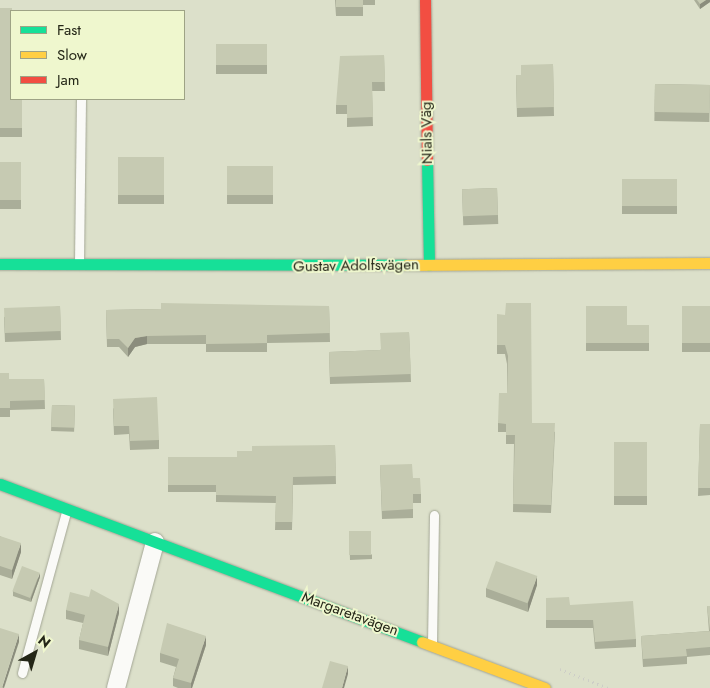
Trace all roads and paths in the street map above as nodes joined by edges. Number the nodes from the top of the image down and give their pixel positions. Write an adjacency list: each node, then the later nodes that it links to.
1 (425, 0): 5 (street, Nials Väg)
2 (81, 100): 6 (lane)
3 (710, 263): 5 (street, Gustav Adolfsvägen)
4 (0, 264): 6 (street, Gustav Adolfsvägen)
5 (430, 265): 6 (street, Gustav Adolfsvägen)
6 (79, 266)
7 (0, 484): 8 (street, Margaretavägen)
8 (68, 508): 10 (street, Margaretavägen); 12 (lane)
9 (434, 515): 11 (lane)
10 (154, 542): 11 (street, Margaretavägen); 13 (street)
11 (432, 645): 14 (street, Margaretavägen)
12 (22, 673)
13 (116, 688)
14 (545, 688)

